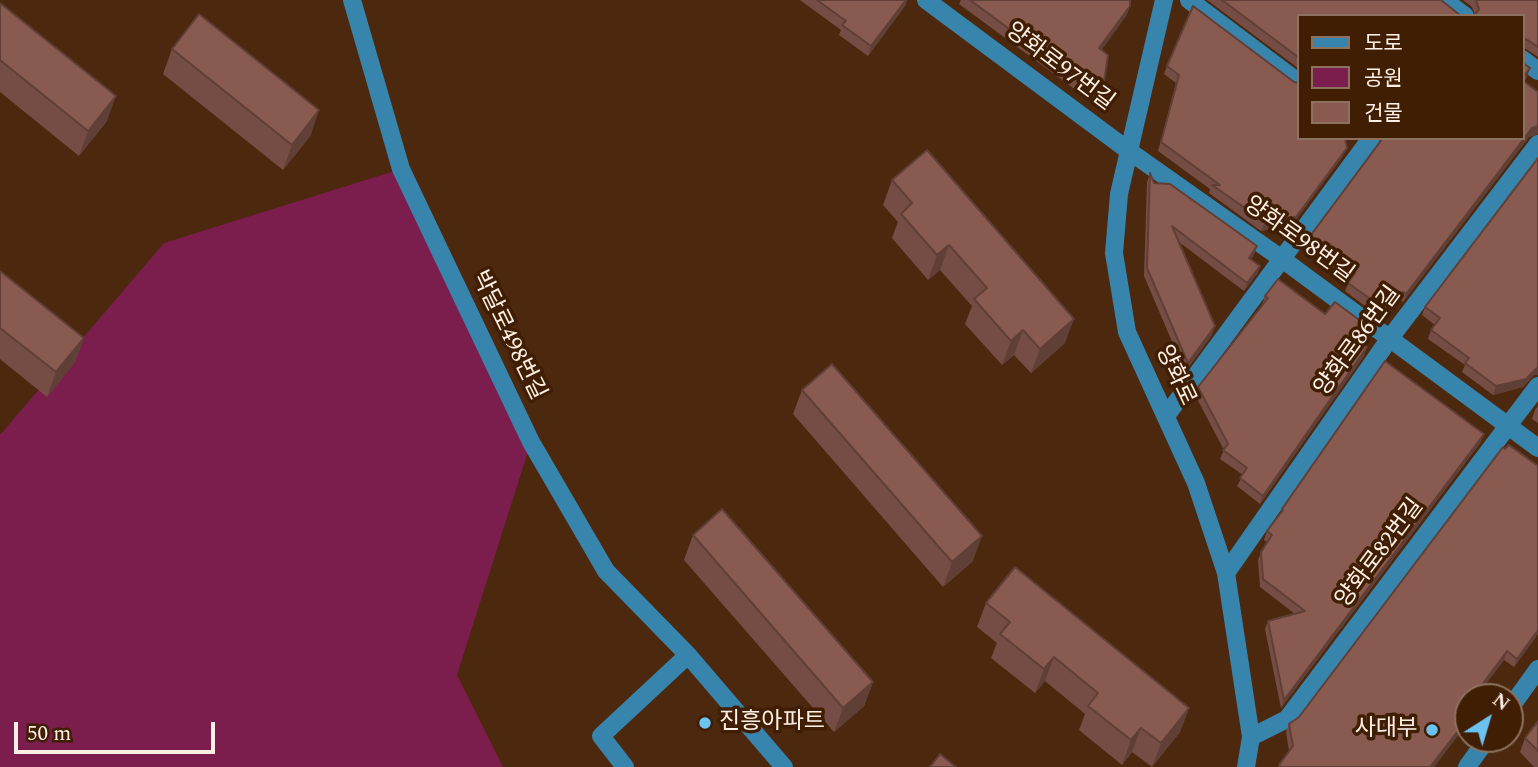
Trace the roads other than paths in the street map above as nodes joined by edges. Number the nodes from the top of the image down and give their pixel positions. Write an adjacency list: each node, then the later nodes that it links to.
1 (352, 0): 18 (street, 박달로498번길)
2 (926, 0): 10 (street, 양화로97번길)
3 (1164, 0): 10 (street, 양화로)
4 (1189, 0): 7 (street)
5 (1444, 0): 6 (street)
6 (1462, 14)
7 (1296, 80)
8 (1370, 140): 11 (street)
9 (1538, 144): 12 (street, 양화로86번길)
10 (1129, 151): 11 (street, 양화로98번길); 14 (street, 양화로)
11 (1282, 259): 12 (street, 양화로98번길); 14 (street)
12 (1390, 338): 15 (street, 양화로98번길); 17 (street, 양화로86번길)
13 (1538, 386): 15 (street, 양화로82번길)
14 (1166, 416): 17 (street, 양화로)
15 (1508, 426): 16 (street, 양화로98번길); 21 (street, 양화로82번길)
16 (1538, 447)
17 (1226, 573): 21 (street, 양화로)
18 (688, 655): 22 (street); 23 (street, 박달로498번길)
19 (1538, 670): 20 (street)
20 (1524, 689)
21 (1251, 737): 24 (street, 양화로)
22 (625, 767)
23 (784, 767)
24 (1246, 767)

